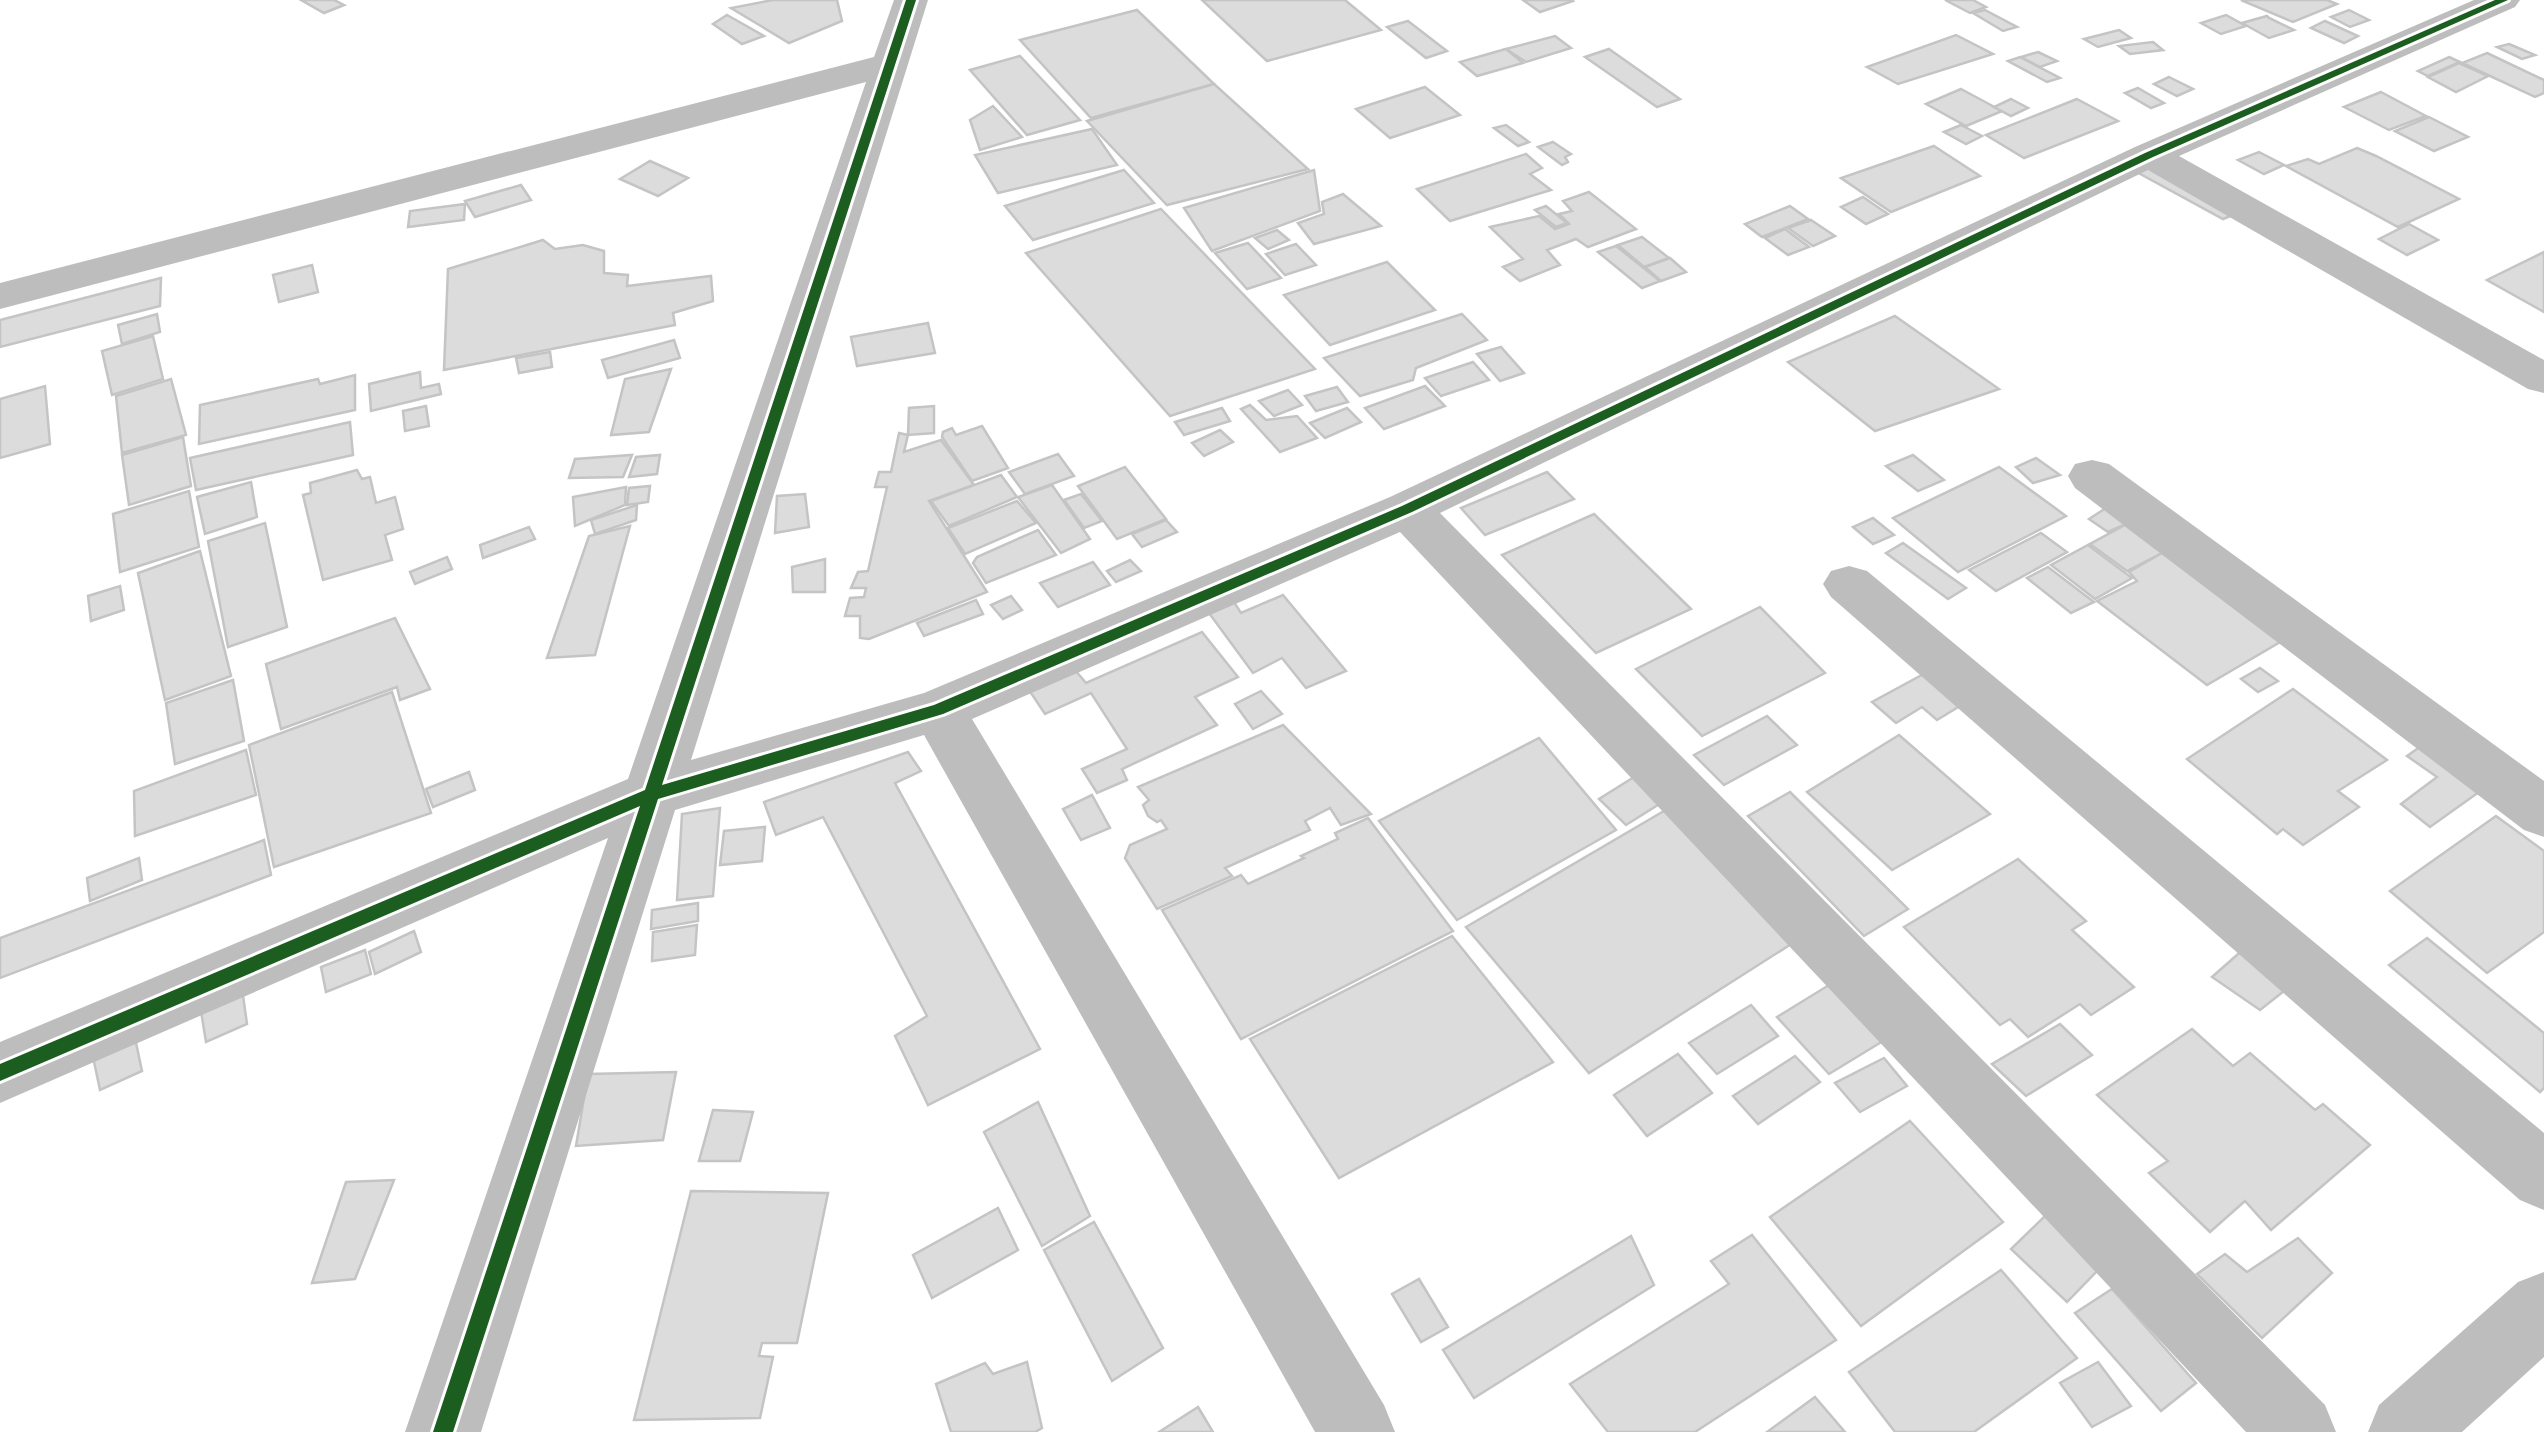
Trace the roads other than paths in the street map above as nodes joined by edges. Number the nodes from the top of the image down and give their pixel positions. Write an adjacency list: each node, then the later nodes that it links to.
1 (911, 0): 3 (street)
2 (2503, 0): 4 (street)
3 (891, 64): 5 (street); 11 (street)
4 (2149, 155): 6 (street); 8 (street)
5 (0, 296)
6 (2544, 378)
7 (2092, 476): 12 (street)
8 (1407, 509): 10 (street); 18 (street)
9 (1849, 584): 14 (street)
10 (938, 710): 11 (street); 17 (street)
11 (649, 795): 13 (street); 16 (street)
12 (2544, 813)
13 (0, 1073)
14 (2544, 1177)
15 (2544, 1308): 19 (street)
16 (442, 1432)
17 (1357, 1432)
18 (2298, 1432)
19 (2406, 1432)

